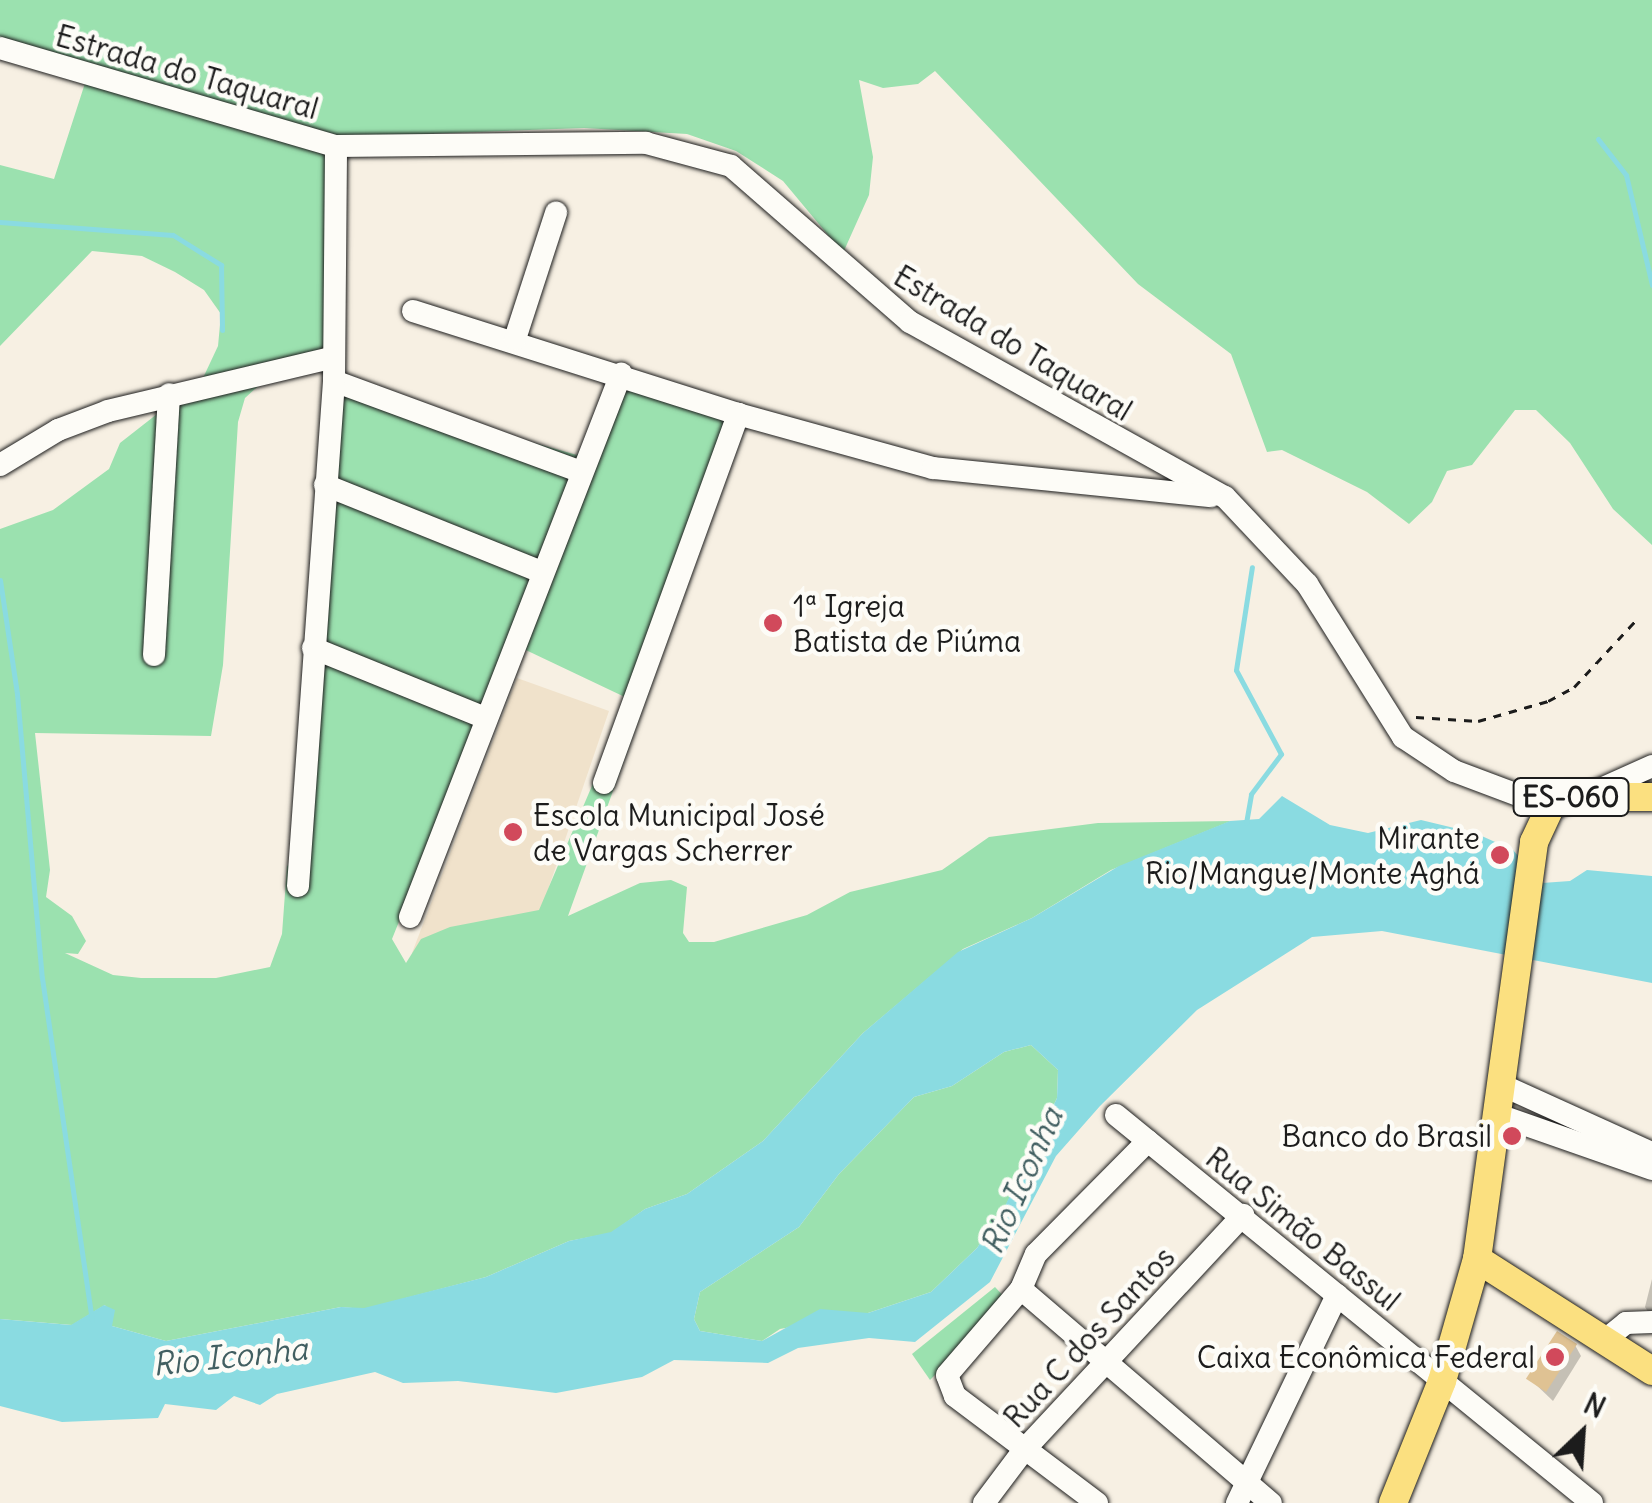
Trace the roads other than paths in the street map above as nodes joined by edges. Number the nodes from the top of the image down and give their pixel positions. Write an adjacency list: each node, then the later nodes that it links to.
1 (0, 48): 2 (street, Estrada do Taquaral)
2 (336, 146): 6 (street); 13 (street, Estrada do Taquaral)
3 (556, 213): 5 (street)
4 (413, 311): 5 (street)
5 (515, 339): 7 (street)
6 (332, 369): 8 (street); 11 (street); 12 (street)
7 (620, 374): 9 (street); 11 (street)
8 (169, 394): 10 (street); 16 (street)
9 (738, 414): 13 (street); 19 (street)
10 (0, 465)
11 (578, 471): 14 (street)
12 (325, 485): 14 (street); 15 (street)
13 (1225, 498): 22 (street, Estrada do Taquaral)
14 (541, 572): 17 (street)
15 (312, 648): 17 (street); 23 (street)
16 (154, 655)
17 (485, 718): 24 (street)
18 (1652, 766): 20 (street)
19 (604, 782)
20 (1592, 793): 21 (main road, ES-060); 22 (main road, ES-060)
21 (1652, 796)
22 (1550, 806): 25 (main road, ES-060)
23 (298, 886)
24 (410, 918)
25 (1504, 1086): 27 (main road, ES-060); 29 (street)
26 (1116, 1115): 28 (street, Rua Simão Bassul)
27 (1498, 1115): 29 (street); 31 (main road, ES-060)
28 (1148, 1142): 30 (street, Rua Simão Bassul); 32 (street)
29 (1648, 1159)
30 (1243, 1215): 33 (street, Rua Simão Bassul); 36 (street, Rua C dos Santos)
31 (1477, 1259): 35 (main road); 38 (main road, ES-060)
32 (1021, 1289): 36 (street); 39 (street)
33 (1337, 1295): 38 (street, Rua Simão Bassul); 41 (street)
34 (1652, 1322): 35 (street)
35 (1604, 1340): 37 (main road)
36 (1108, 1361): 39 (street, Rua C dos Santos); 41 (street)
37 (1652, 1370)
38 (1442, 1381): 40 (street, Rua Simão Bassul); 45 (main road, ES-060)
39 (1024, 1451): 42 (street, Rua C dos Santos); 43 (street)
40 (1559, 1493): 46 (street, Rua Simão Bassul)
41 (1241, 1495): 44 (street)
42 (984, 1503)
43 (1097, 1503)
44 (1271, 1503)
45 (1393, 1503)
46 (1592, 1503)

